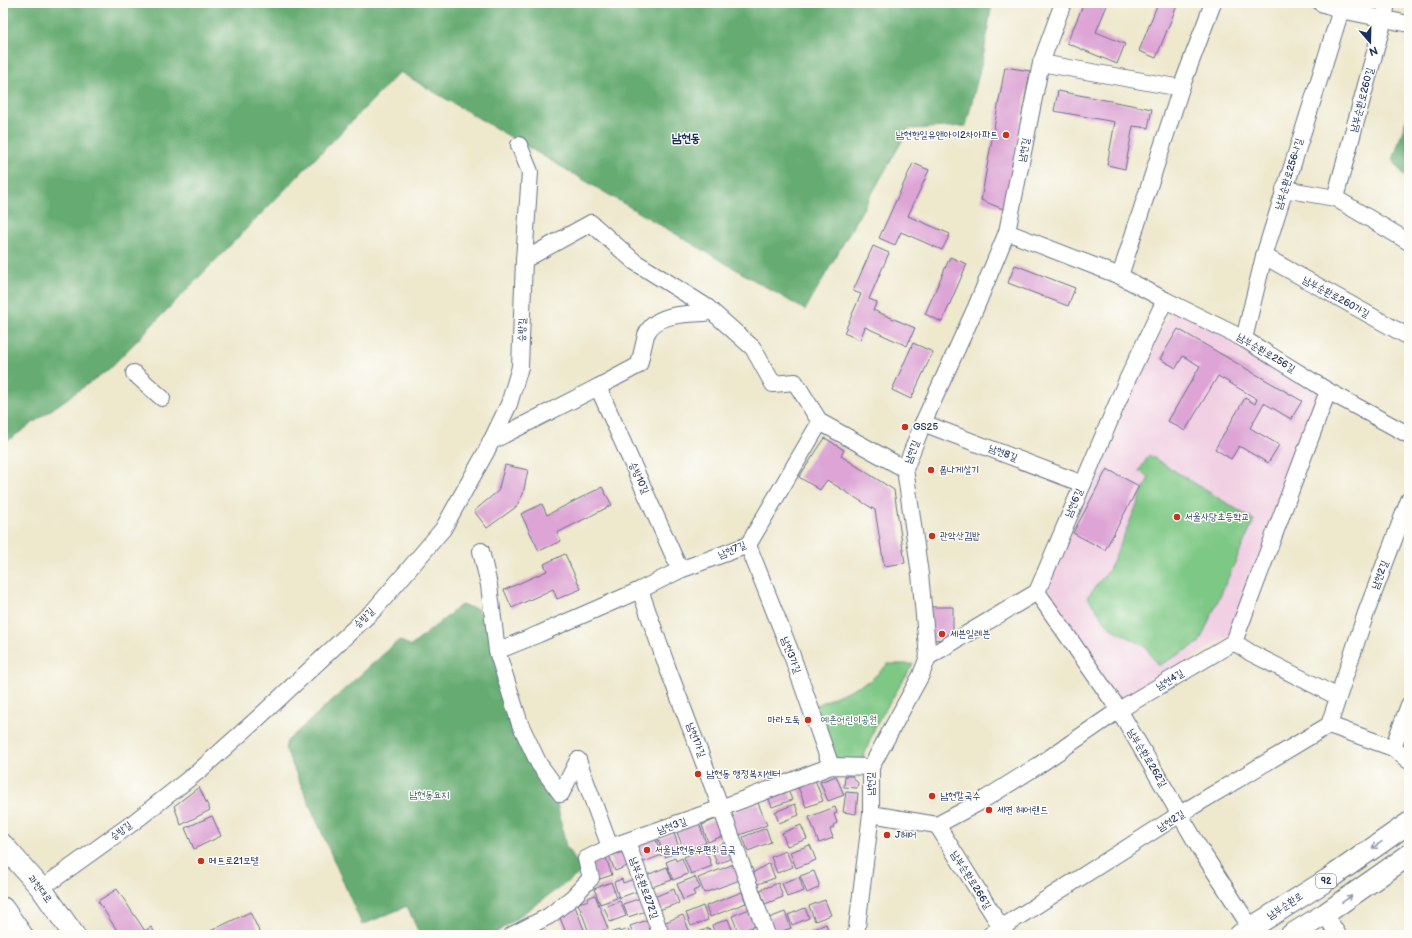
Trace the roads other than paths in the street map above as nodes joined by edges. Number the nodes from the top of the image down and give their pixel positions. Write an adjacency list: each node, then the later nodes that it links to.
1 (1063, 3): 7 (street, 남현길)
2 (1213, 3): 8 (street)
3 (1321, 3): 4 (street)
4 (1341, 10): 5 (street); 10 (street, 남부순환로256나길)
5 (1385, 11): 6 (street); 11 (street, 남부순환로260길)
6 (1409, 24)
7 (1041, 63): 8 (street); 12 (street, 남현길)
8 (1181, 88): 16 (street)
9 (519, 144): 15 (street, 승방길)
10 (1284, 189): 11 (street); 14 (street, 남부순환로256나길)
11 (1335, 198): 13 (street)
12 (1007, 232): 16 (street, 남부순환로256길); 26 (street, 남현길)
13 (1409, 242)
14 (1264, 256): 19 (street, 남부순환로260가길); 20 (street, 남부순환로256나길)
15 (524, 260): 25 (street); 28 (street, 승방길)
16 (1120, 276): 17 (street, 남부순환로256길)
17 (1165, 300): 20 (street, 남부순환로256길); 30 (street, 남현6길)
18 (705, 313): 22 (street)
19 (1409, 337)
20 (1244, 339): 23 (street, 남부순환로256길)
21 (134, 373): 24 (street)
22 (598, 387): 28 (street); 34 (street, 승방10길)
23 (1328, 391): 27 (street, 남부순환로256길); 37 (street)
24 (162, 398)
25 (820, 422): 29 (street); 32 (street, 남현7길)
26 (923, 422): 29 (street, 남현길); 30 (street, 남현8길)
27 (1409, 435)
28 (490, 442): 57 (street, 승방길)
29 (905, 469): 39 (street, 남현길)
30 (1083, 484): 36 (street, 남현6길)
31 (1409, 500): 40 (street, 남현2길)
32 (748, 545): 34 (street, 남현7길); 46 (street, 남현3가길)
33 (481, 551): 38 (street)
34 (680, 570): 35 (street, 남현7길)
35 (640, 590): 38 (street, 남현7길); 48 (street, 남현1가길)
36 (1037, 592): 39 (street); 42 (street, 남부순환로262길)
37 (1234, 642): 40 (street); 42 (street, 남현4길)
38 (497, 651): 55 (street)
39 (928, 657): 47 (street, 남현길)
40 (1338, 697): 43 (street, 남현2길)
41 (1409, 705): 44 (street)
42 (1119, 710): 50 (street, 남부순환로262길); 52 (street, 남현4길)
43 (1329, 725): 44 (street); 50 (street, 남현2길)
44 (1393, 748): 45 (street)
45 (1409, 761)
46 (831, 766): 47 (street, 남현3길); 48 (street, 남현3길)
47 (871, 766): 49 (street, 남현길)
48 (721, 808): 53 (street, 남현3길); 66 (street, 남현1가길)
49 (871, 814): 52 (street); 67 (street, 남현길)
50 (1180, 814): 60 (street, 남부순환로262길); 61 (street, 남현2길)
51 (1409, 823): 60 (main road, 남부순환로 / 92, one-way to 60)
52 (936, 825): 61 (street, 남부순환로266길)
53 (627, 842): 55 (street, 남현3길); 65 (street, 남부순환로272길)
54 (3, 845): 63 (main road, 과천대로)
55 (610, 847): 64 (street, 남현3길)
56 (1409, 855): 59 (main road, 92, one-way to 56)
57 (53, 880)
58 (3, 908): 62 (main road)
59 (1325, 914): 68 (main road, 92); 69 (street)
60 (1246, 932)
61 (999, 933)
62 (22, 935)
63 (74, 935)
64 (512, 935)
65 (661, 935)
66 (767, 935)
67 (856, 935)
68 (1291, 935)
69 (1338, 935)

